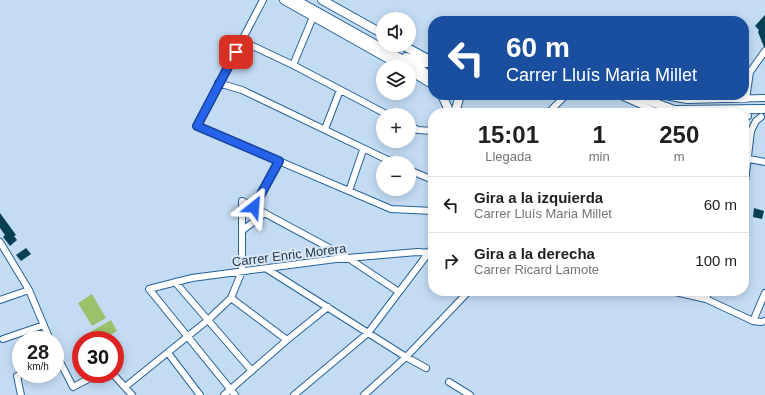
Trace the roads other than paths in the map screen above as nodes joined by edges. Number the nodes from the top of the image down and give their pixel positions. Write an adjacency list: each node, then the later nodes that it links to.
1 (263, 0): 8 (street)
2 (284, 0): 6 (main road)
3 (296, 0): 18 (main road)
4 (303, 0): 9 (main road)
5 (322, 0): 7 (main road)
6 (313, 17): 14 (main road); 16 (street)
7 (376, 30)
8 (242, 41): 16 (street); 21 (street)
9 (376, 41)
10 (765, 51): 19 (street)
11 (396, 52): 15 (main road)
12 (415, 52): 13 (main road)
13 (428, 58)
14 (390, 60)
15 (428, 62)
16 (293, 65): 22 (street)
17 (416, 74): 20 (main road)
18 (428, 74)
19 (749, 79)
20 (428, 81)
21 (218, 83): 37 (street); 43 (street)
22 (340, 90): 33 (street); 37 (street)
23 (765, 98): 24 (street)
24 (749, 99)
25 (561, 100): 30 (street)
26 (630, 100): 31 (street)
27 (647, 100): 32 (main road)
28 (659, 100): 29 (main road)
29 (765, 106)
30 (553, 108)
31 (649, 108)
32 (669, 108)
33 (376, 109)
34 (749, 113): 35 (main road)
35 (763, 113): 39 (street)
36 (416, 129): 38 (street)
37 (325, 130): 40 (street)
38 (428, 131)
39 (750, 137): 42 (street)
40 (363, 150): 41 (street); 47 (street)
41 (377, 156)
42 (749, 159): 44 (street)
43 (279, 161): 47 (street); 48 (street)
44 (765, 162)
45 (416, 173): 46 (street)
46 (428, 178)
47 (349, 191): 49 (street)
48 (254, 207): 50 (street); 51 (street)
49 (428, 211)
50 (265, 213): 51 (street); 55 (street)
51 (243, 230): 57 (street)
52 (0, 242): 59 (street)
53 (428, 251): 55 (street, Carrer Enric Morera)
54 (428, 256): 60 (street)
55 (348, 258): 56 (street, Carrer Enric Morera); 60 (street)
56 (267, 270): 57 (street, Carrer Enric Morera); 68 (street)
57 (242, 271): 58 (street, Carrer Enric Morera); 65 (street)
58 (175, 282): 69 (street); 75 (street, Carrer Enric Morera)
59 (29, 290): 67 (street); 72 (street)
60 (399, 292): 74 (street)
61 (765, 293): 70 (street)
62 (464, 296): 79 (street)
63 (693, 296): 66 (street)
64 (707, 296): 66 (street)
65 (231, 298): 69 (street); 77 (street)
66 (706, 299): 70 (street)
67 (0, 300)
68 (328, 307): 74 (street); 77 (street)
69 (208, 320): 75 (street); 81 (street)
70 (753, 320): 71 (street)
71 (765, 321)
72 (44, 325): 73 (street); 76 (street)
73 (46, 331)
74 (368, 333): 79 (street); 94 (street)
75 (188, 337): 78 (street); 88 (street)
76 (2, 338)
77 (287, 340): 81 (street)
78 (168, 353): 87 (street); 91 (street)
79 (406, 358): 80 (street); 95 (street)
80 (426, 368)
81 (252, 371): 88 (street)
82 (64, 373): 85 (street)
83 (449, 382): 96 (street)
84 (18, 383): 89 (street)
85 (81, 383)
86 (122, 383): 87 (street)
87 (126, 387): 90 (street)
88 (230, 390): 92 (street); 93 (street)
89 (21, 395)
90 (132, 395)
91 (200, 395)
92 (224, 395)
93 (235, 395)
94 (294, 395)
95 (364, 395)
96 (470, 395)

